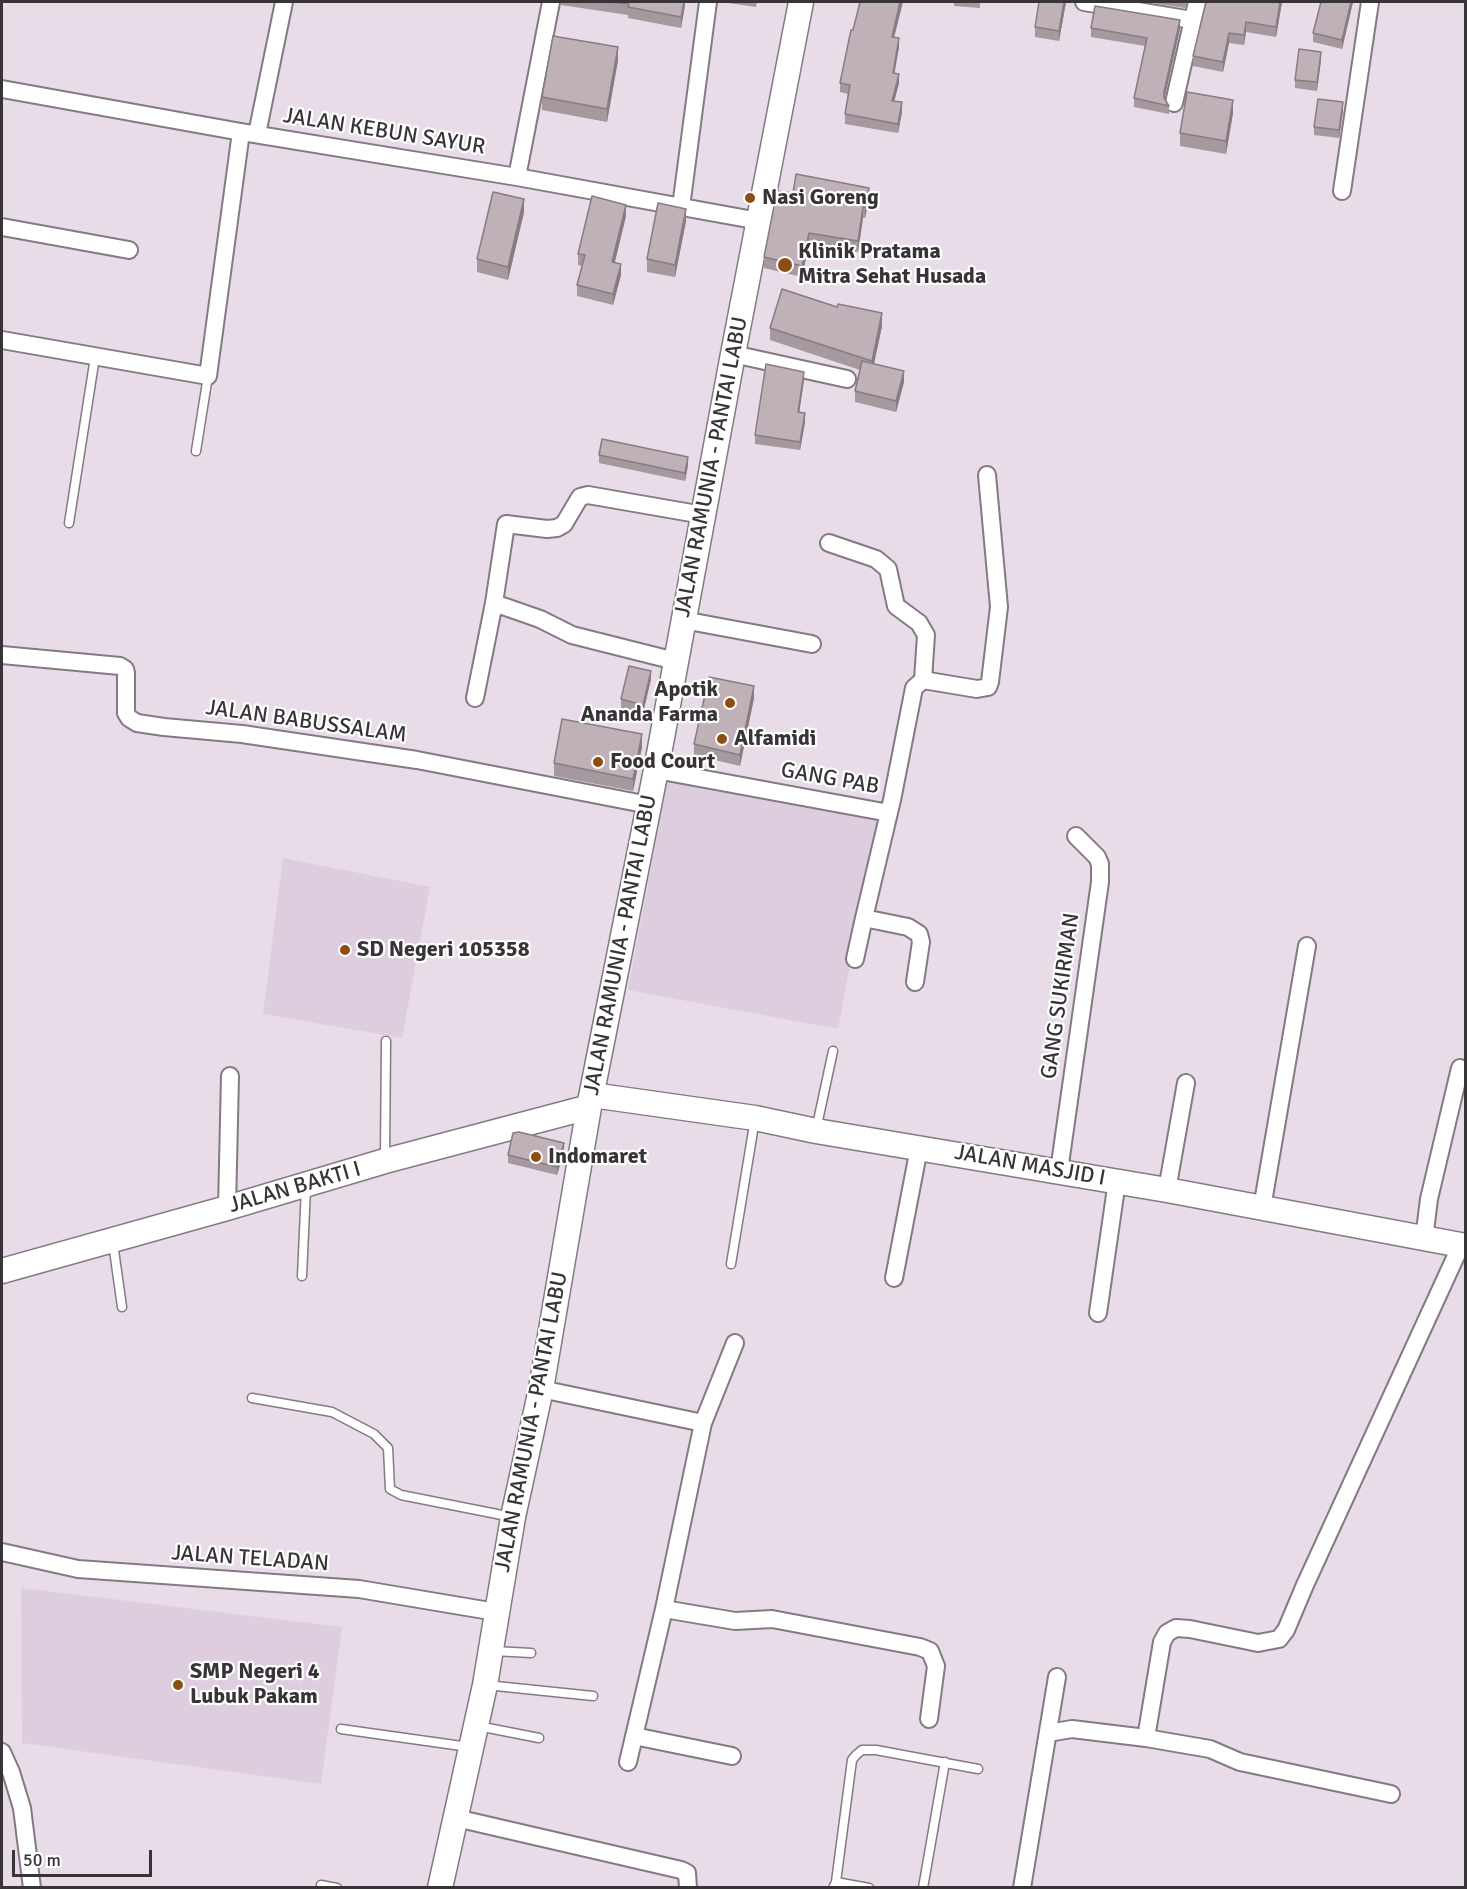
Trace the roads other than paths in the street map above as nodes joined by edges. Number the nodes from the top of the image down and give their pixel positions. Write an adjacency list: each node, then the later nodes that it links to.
1 (284, 2): 11 (street)
2 (551, 2): 12 (street)
3 (708, 2): 14 (street)
4 (801, 2): 15 (main road, JALAN RAMUNIA - PANTAI LABU)
5 (1084, 2): 8 (street)
6 (1197, 2): 8 (street)
7 (1370, 2): 13 (street)
8 (1192, 20): 10 (street)
9 (2, 89): 11 (street, JALAN KEBUN SAYUR)
10 (1174, 103)
11 (249, 133): 12 (street, JALAN KEBUN SAYUR); 21 (street)
12 (518, 177): 14 (street, JALAN KEBUN SAYUR)
13 (1342, 191)
14 (681, 207): 15 (street, JALAN KEBUN SAYUR)
15 (759, 221): 19 (main road, JALAN RAMUNIA - PANTAI LABU)
16 (2, 228): 17 (street)
17 (129, 250)
18 (2, 340): 20 (street)
19 (733, 354): 22 (street); 25 (main road, JALAN RAMUNIA - PANTAI LABU)
20 (95, 357): 21 (street); 26 (lane)
21 (208, 376): 23 (lane)
22 (847, 380)
23 (196, 451)
24 (987, 475): 33 (street)
25 (703, 515): 28 (street); 29 (main road, JALAN RAMUNIA - PANTAI LABU)
26 (69, 523)
27 (829, 543): 33 (street)
28 (494, 603): 32 (street); 34 (street)
29 (683, 620): 30 (street); 32 (main road, JALAN RAMUNIA - PANTAI LABU)
30 (812, 644)
31 (2, 655): 36 (street, JALAN BABUSSALAM)
32 (675, 662): 35 (main road, JALAN RAMUNIA - PANTAI LABU)
33 (923, 680): 37 (street)
34 (475, 698)
35 (656, 770): 36 (main road, JALAN RAMUNIA - PANTAI LABU); 37 (street, GANG PAB)
36 (649, 806): 48 (main road, JALAN RAMUNIA - PANTAI LABU)
37 (889, 813): 39 (street)
38 (1076, 836): 53 (street, GANG SUKIRMAN)
39 (864, 918): 41 (street); 42 (street)
40 (1307, 946): 58 (street)
41 (855, 959)
42 (915, 982)
43 (386, 1041): 52 (lane)
44 (833, 1050): 50 (lane)
45 (1460, 1068): 59 (street)
46 (230, 1076): 57 (street)
47 (1186, 1083): 56 (street)
48 (591, 1101): 49 (main road, JALAN MASJID I); 52 (main road, JALAN BAKTI I); 69 (main road, JALAN RAMUNIA - PANTAI LABU)
49 (755, 1118): 50 (main road, JALAN MASJID I); 62 (lane)
50 (816, 1131): 51 (main road, JALAN MASJID I)
51 (919, 1148): 53 (main road, JALAN MASJID I); 65 (street)
52 (385, 1161): 55 (main road, JALAN BAKTI I)
53 (1059, 1171): 54 (main road, JALAN MASJID I)
54 (1117, 1181): 56 (main road, JALAN MASJID I); 67 (street)
55 (306, 1184): 57 (main road, JALAN BAKTI I); 64 (lane)
56 (1167, 1190): 58 (main road, JALAN MASJID I)
57 (227, 1208): 60 (main road, JALAN BAKTI I)
58 (1262, 1208): 59 (main road, JALAN MASJID I)
59 (1424, 1239): 61 (main road, JALAN MASJID I)
60 (113, 1240): 63 (main road, JALAN BAKTI I); 66 (lane)
61 (1463, 1245): 87 (street)
62 (731, 1264)
63 (2, 1270)
64 (302, 1276)
65 (894, 1278)
66 (122, 1307)
67 (1098, 1313)
68 (735, 1343): 71 (street)
69 (541, 1389): 71 (street); 72 (main road, JALAN RAMUNIA - PANTAI LABU)
70 (252, 1398): 72 (lane)
71 (703, 1423): 74 (street)
72 (513, 1517): 75 (main road, JALAN RAMUNIA - PANTAI LABU)
73 (2, 1552): 75 (street, JALAN TELADAN)
74 (664, 1610): 81 (street); 84 (street)
75 (496, 1612): 76 (main road, JALAN RAMUNIA - PANTAI LABU)
76 (490, 1651): 77 (lane); 79 (main road, JALAN RAMUNIA - PANTAI LABU)
77 (531, 1653)
78 (1057, 1677): 83 (street)
79 (486, 1685): 80 (lane); 85 (main road, JALAN RAMUNIA - PANTAI LABU)
80 (593, 1696)
81 (929, 1719)
82 (341, 1729): 85 (lane)
83 (1048, 1733): 87 (street); 104 (street)
84 (634, 1736): 89 (street); 90 (street)
85 (475, 1737): 86 (lane); 95 (main road, JALAN RAMUNIA - PANTAI LABU)
86 (539, 1738)
87 (1146, 1738): 94 (street)
88 (2, 1752): 93 (street)
89 (732, 1756)
90 (627, 1762)
91 (945, 1762): 92 (lane); 97 (lane); 103 (lane)
92 (978, 1769)
93 (6, 1773): 98 (street)
94 (1391, 1794)
95 (456, 1818): 100 (main road, JALAN RAMUNIA - PANTAI LABU); 101 (street)
96 (321, 1885): 99 (lane)
97 (835, 1885): 102 (lane)
98 (32, 1887)
99 (338, 1887)
100 (440, 1887)
101 (688, 1887)
102 (869, 1887)
103 (923, 1887)
104 (1022, 1887)

